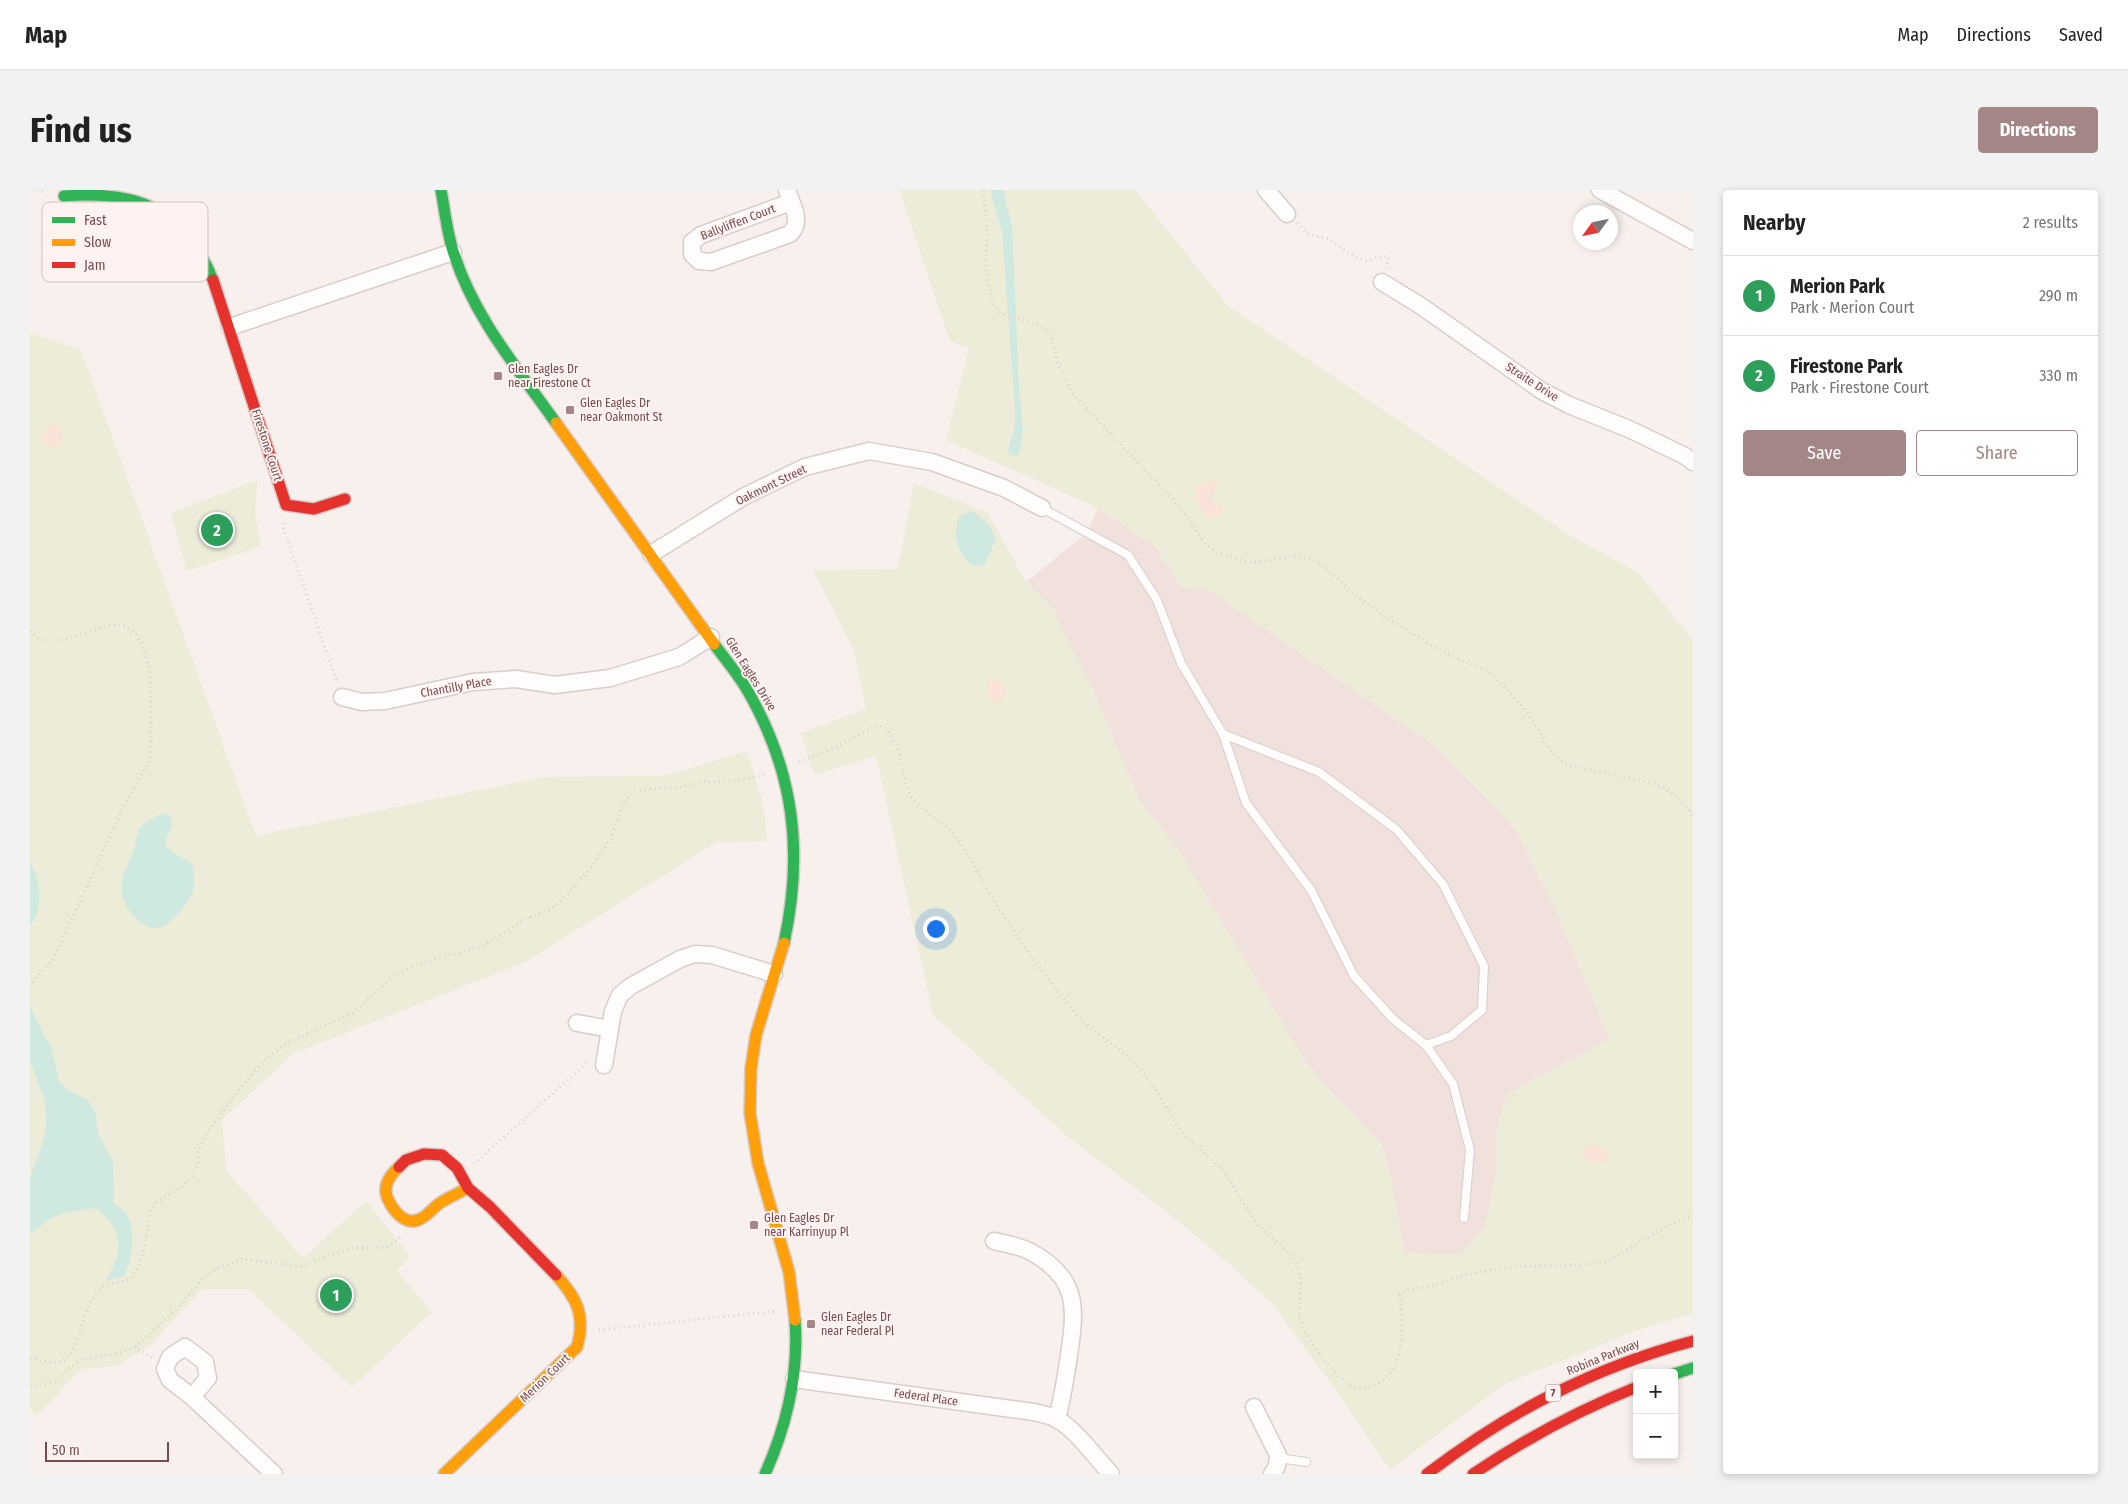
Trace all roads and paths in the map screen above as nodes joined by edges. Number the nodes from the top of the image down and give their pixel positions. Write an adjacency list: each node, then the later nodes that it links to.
1 (441, 190): 10 (street, Glen Eagles Drive)
2 (983, 190): 24 (path)
3 (1266, 190): 8 (street)
4 (1600, 190): 9 (street)
5 (64, 196): 7 (street, Firestone Court)
6 (789, 196): 6 (street, Ballyliffen Court)
7 (140, 202)
8 (1288, 214): 12 (path)
9 (1693, 241)
10 (453, 252): 13 (street); 18 (street, Glen Eagles Drive)
11 (208, 269): 13 (street, Firestone Court)
12 (1382, 282): 14 (street, Straite Drive)
13 (230, 327): 16 (street, Firestone Court)
14 (1693, 462)
15 (345, 499): 16 (street)
16 (286, 505): 21 (path)
17 (1042, 508): 18 (street, Oakmont Street); 22 (lane)
18 (652, 554): 20 (street, Glen Eagles Drive)
19 (30, 631): 26 (path)
20 (711, 637): 21 (street, Chantilly Place); 23 (street, Glen Eagles Drive)
21 (342, 697)
22 (1222, 734): 29 (lane); 29 (lane)
23 (782, 769): 25 (street, Glen Eagles Drive); 33 (path); 41 (path)
24 (1693, 815)
25 (774, 974): 28 (street); 45 (street, Glen Eagles Drive)
26 (30, 985)
27 (578, 1023): 28 (street)
28 (610, 1029): 30 (street)
29 (1426, 1045): 34 (lane)
30 (604, 1065): 31 (path)
31 (462, 1176): 32 (street); 35 (street)
32 (468, 1188): 35 (street); 38 (street)
33 (1693, 1215)
34 (1464, 1218)
35 (409, 1220): 40 (path)
36 (994, 1241): 50 (street)
37 (783, 1310): 38 (path)
38 (582, 1329): 53 (street, Merion Court)
39 (1693, 1341): 58 (street, Robina Parkway / 7)
40 (135, 1347): 43 (path); 46 (path)
41 (30, 1358)
42 (1693, 1368): 44 (street)
43 (165, 1369): 48 (street); 48 (street)
44 (1678, 1373)
45 (794, 1379): 50 (street, Federal Place); 55 (street, Glen Eagles Drive)
46 (30, 1386)
47 (1633, 1388): 59 (street, 7)
48 (192, 1397): 54 (street)
49 (1254, 1407): 51 (street)
50 (1057, 1420): 56 (street, Federal Place)
51 (1279, 1458): 52 (lane); 57 (street)
52 (1306, 1462)
53 (451, 1472)
54 (274, 1474)
55 (765, 1474)
56 (1111, 1474)
57 (1272, 1474)
58 (1427, 1474)
59 (1473, 1474)

